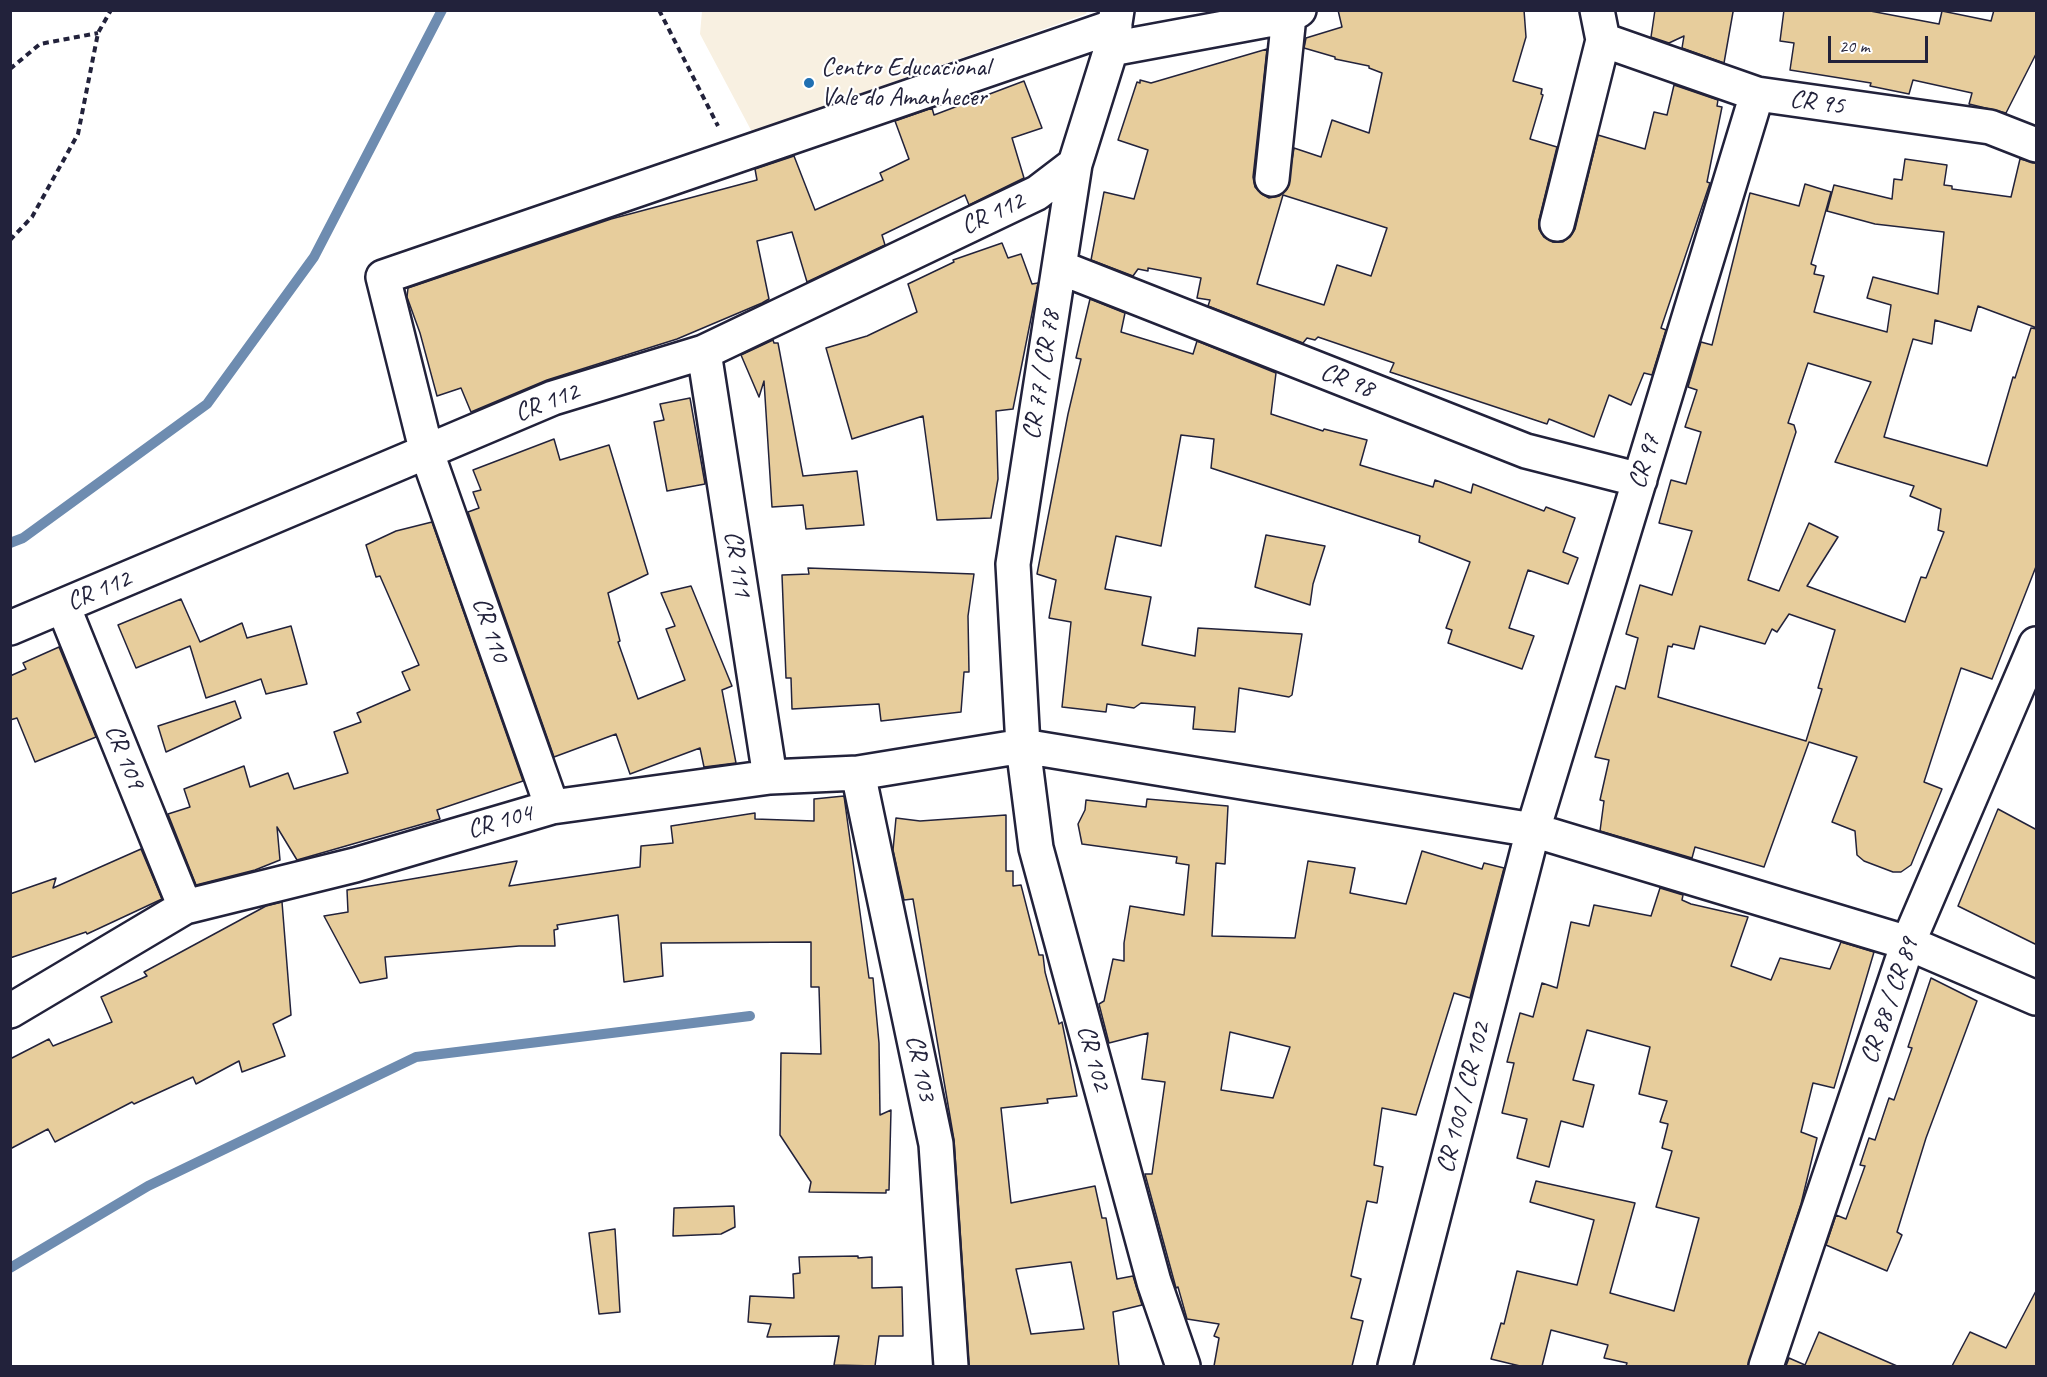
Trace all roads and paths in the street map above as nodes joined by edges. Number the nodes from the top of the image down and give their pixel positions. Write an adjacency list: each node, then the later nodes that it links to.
1 (111, 10): 6 (path)
2 (659, 10): 10 (path)
3 (1294, 13): 5 (street); 12 (street)
4 (1600, 25): 8 (street, CR 95); 13 (street)
5 (1114, 28): 10 (street); 11 (street, CR 77 / CR 78)
6 (98, 33): 7 (path); 14 (path)
7 (10, 69)
8 (1757, 94): 9 (street, CR 95); 18 (street, CR 97)
9 (2037, 145)
10 (734, 156): 17 (street, CR 110)
11 (1075, 165): 15 (street, CR 77 / CR 78); 16 (street, CR 112)
12 (1272, 179)
13 (1557, 224)
14 (10, 240)
15 (1059, 267): 18 (street, CR 98); 22 (street, CR 77 / CR 78)
16 (704, 352): 17 (street, CR 112); 24 (street, CR 111)
17 (427, 453): 19 (street, CR 112); 25 (street, CR 110)
18 (1640, 480): 26 (street, CR 97)
19 (63, 606): 20 (street, CR 112); 27 (street, CR 109)
20 (10, 628)
21 (2037, 644): 28 (street, CR 88 / CR 89)
22 (1023, 746): 23 (street, CR 104); 26 (street, CR 104); 32 (street, CR 102)
23 (858, 773): 24 (street, CR 104); 31 (street, CR 103)
24 (770, 777): 25 (street, CR 104)
25 (552, 807): 27 (street, CR 104)
26 (1533, 830): 28 (street, CR 104); 33 (street, CR 100 / CR 102)
27 (185, 907): 30 (street, CR 104)
28 (1908, 943): 29 (street, CR 104); 34 (street, CR 88 / CR 89)
29 (2037, 998)
30 (10, 1011)
31 (951, 1366)
32 (1182, 1366)
33 (1395, 1366)
34 (1766, 1366)

